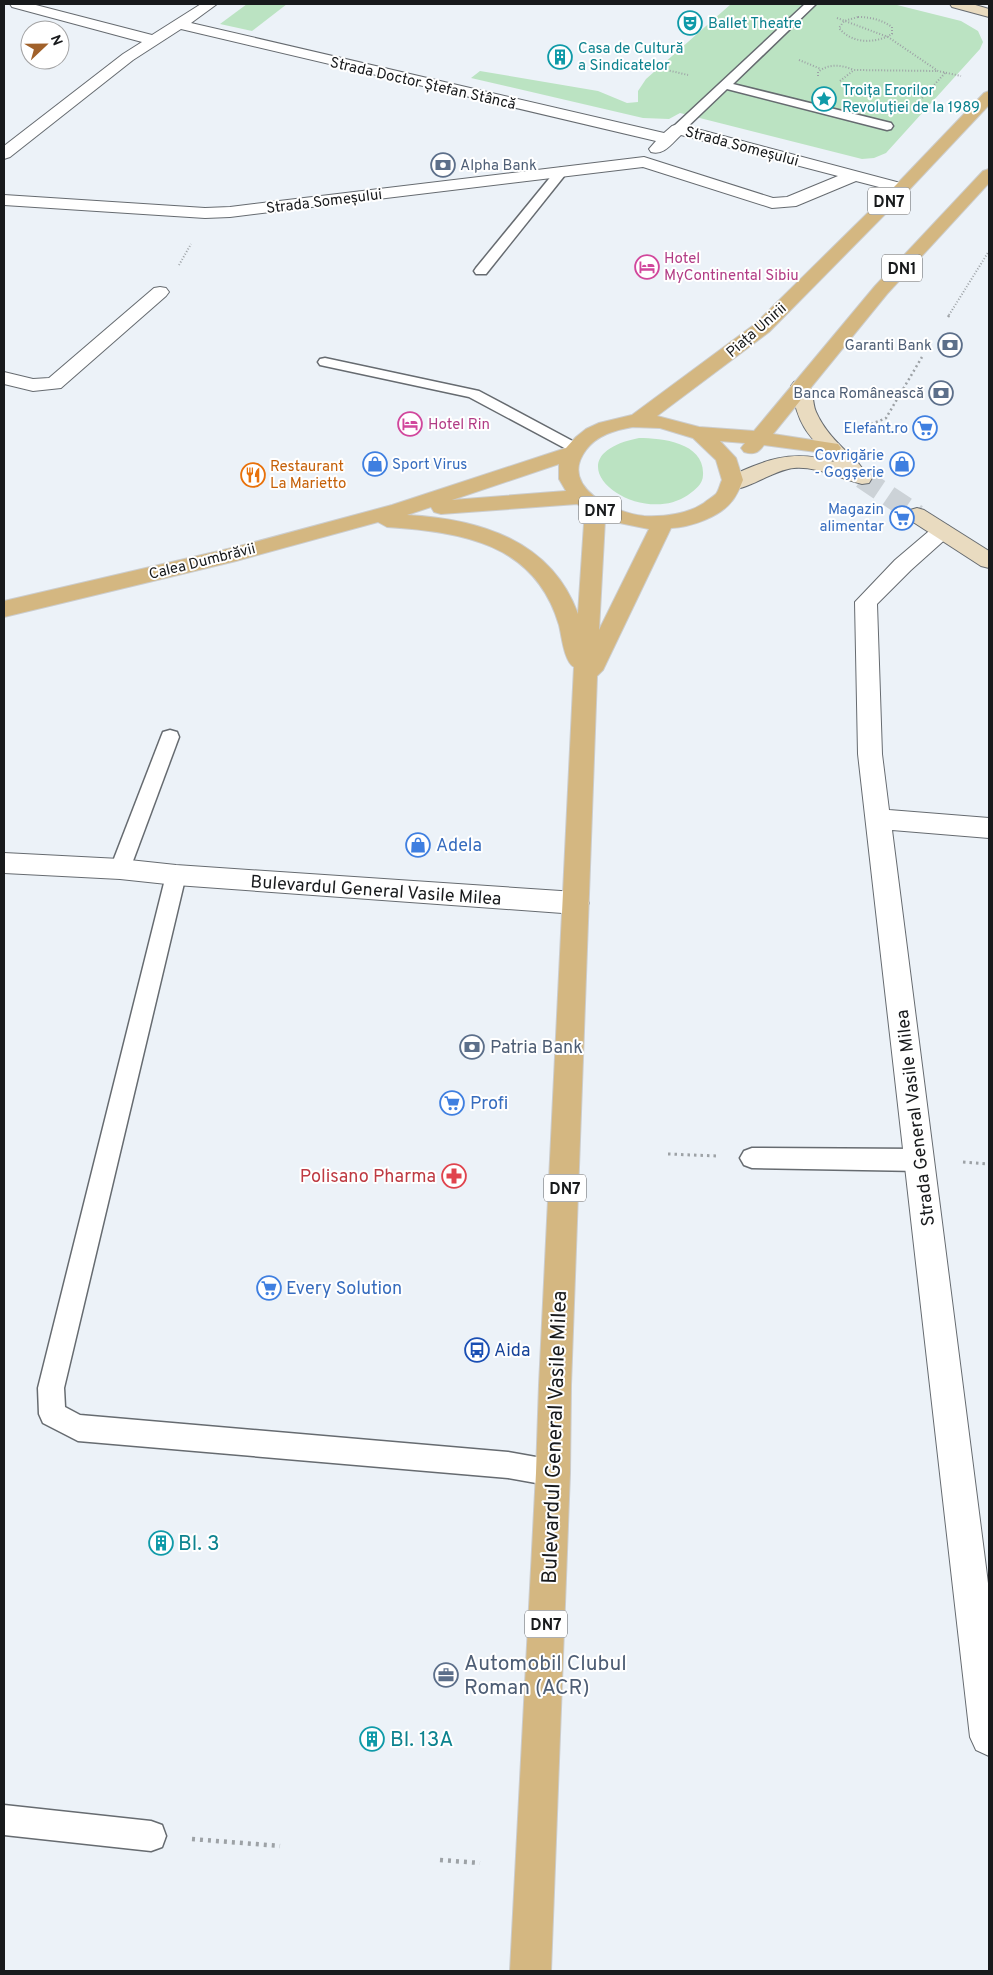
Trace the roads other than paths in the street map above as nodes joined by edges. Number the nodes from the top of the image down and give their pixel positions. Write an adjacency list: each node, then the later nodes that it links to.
1 (17, 4): 7 (street)
2 (210, 4): 6 (street)
3 (811, 4): 8 (lane)
4 (957, 4): 5 (main road)
5 (989, 13)
6 (178, 24): 7 (street); 11 (street, Strada Doctor Ștefan Stâncă)
7 (153, 40): 12 (street)
8 (725, 84): 10 (lane); 11 (lane)
9 (989, 96): 17 (main road, Piața Unirii / DN7)
10 (887, 126)
11 (673, 134): 13 (street, Strada Someșului); 16 (street, Strada Someșului)
12 (4, 154)
13 (644, 162): 14 (street, Strada Someșului); 16 (street, Strada Someșului)
14 (561, 172): 18 (street, Strada Someșului); 19 (lane)
15 (989, 174): 23 (main road, DN1)
16 (853, 176): 17 (street, Strada Someșului)
17 (902, 188): 24 (main road, Piața Unirii / DN7)
18 (4, 200)
19 (482, 271)
20 (160, 292): 22 (street)
21 (326, 362): 28 (lane)
22 (4, 378)
23 (801, 386): 26 (main road, DN1); 27 (main road)
24 (637, 421): 25 (main road, DN7); 28 (main road, DN7)
25 (700, 434): 26 (main road); 29 (main road, DN7)
26 (759, 438): 27 (main road); 29 (main road, DN1)
27 (831, 448): 29 (main road)
28 (573, 450): 30 (main road, DN7); 31 (main road, Calea Dumbrăvii)
29 (732, 478): 34 (main road, DN7)
30 (588, 503): 31 (main road, Calea Dumbrăvii); 34 (main road, DN7); 38 (main road, Bulevardul General Vasile Milea / DN7)
31 (399, 510): 33 (main road, Calea Dumbrăvii)
32 (917, 515): 35 (main road)
33 (360, 519): 37 (main road, Calea Dumbrăvii); 38 (main road)
34 (663, 523): 38 (main road, Bulevardul General Vasile Milea / DN7)
35 (942, 531): 36 (main road); 40 (street, Strada General Vasile Milea)
36 (989, 560)
37 (4, 608)
38 (585, 683): 45 (main road, Bulevardul General Vasile Milea / DN7)
39 (170, 737): 43 (lane)
40 (878, 819): 41 (street); 47 (street, Strada General Vasile Milea)
41 (989, 828)
42 (4, 863): 43 (street, Bulevardul General Vasile Milea)
43 (120, 869): 44 (street, Bulevardul General Vasile Milea)
44 (176, 875): 45 (street, Bulevardul General Vasile Milea); 48 (lane)
45 (576, 903): 48 (main road, Bulevardul General Vasile Milea / DN7)
46 (752, 1158): 47 (lane)
47 (920, 1160): 49 (street, Strada General Vasile Milea)
48 (553, 1473): 52 (main road, Bulevardul General Vasile Milea / DN7)
49 (989, 1737)
50 (4, 1820): 51 (lane)
51 (151, 1836)
52 (530, 1971)

